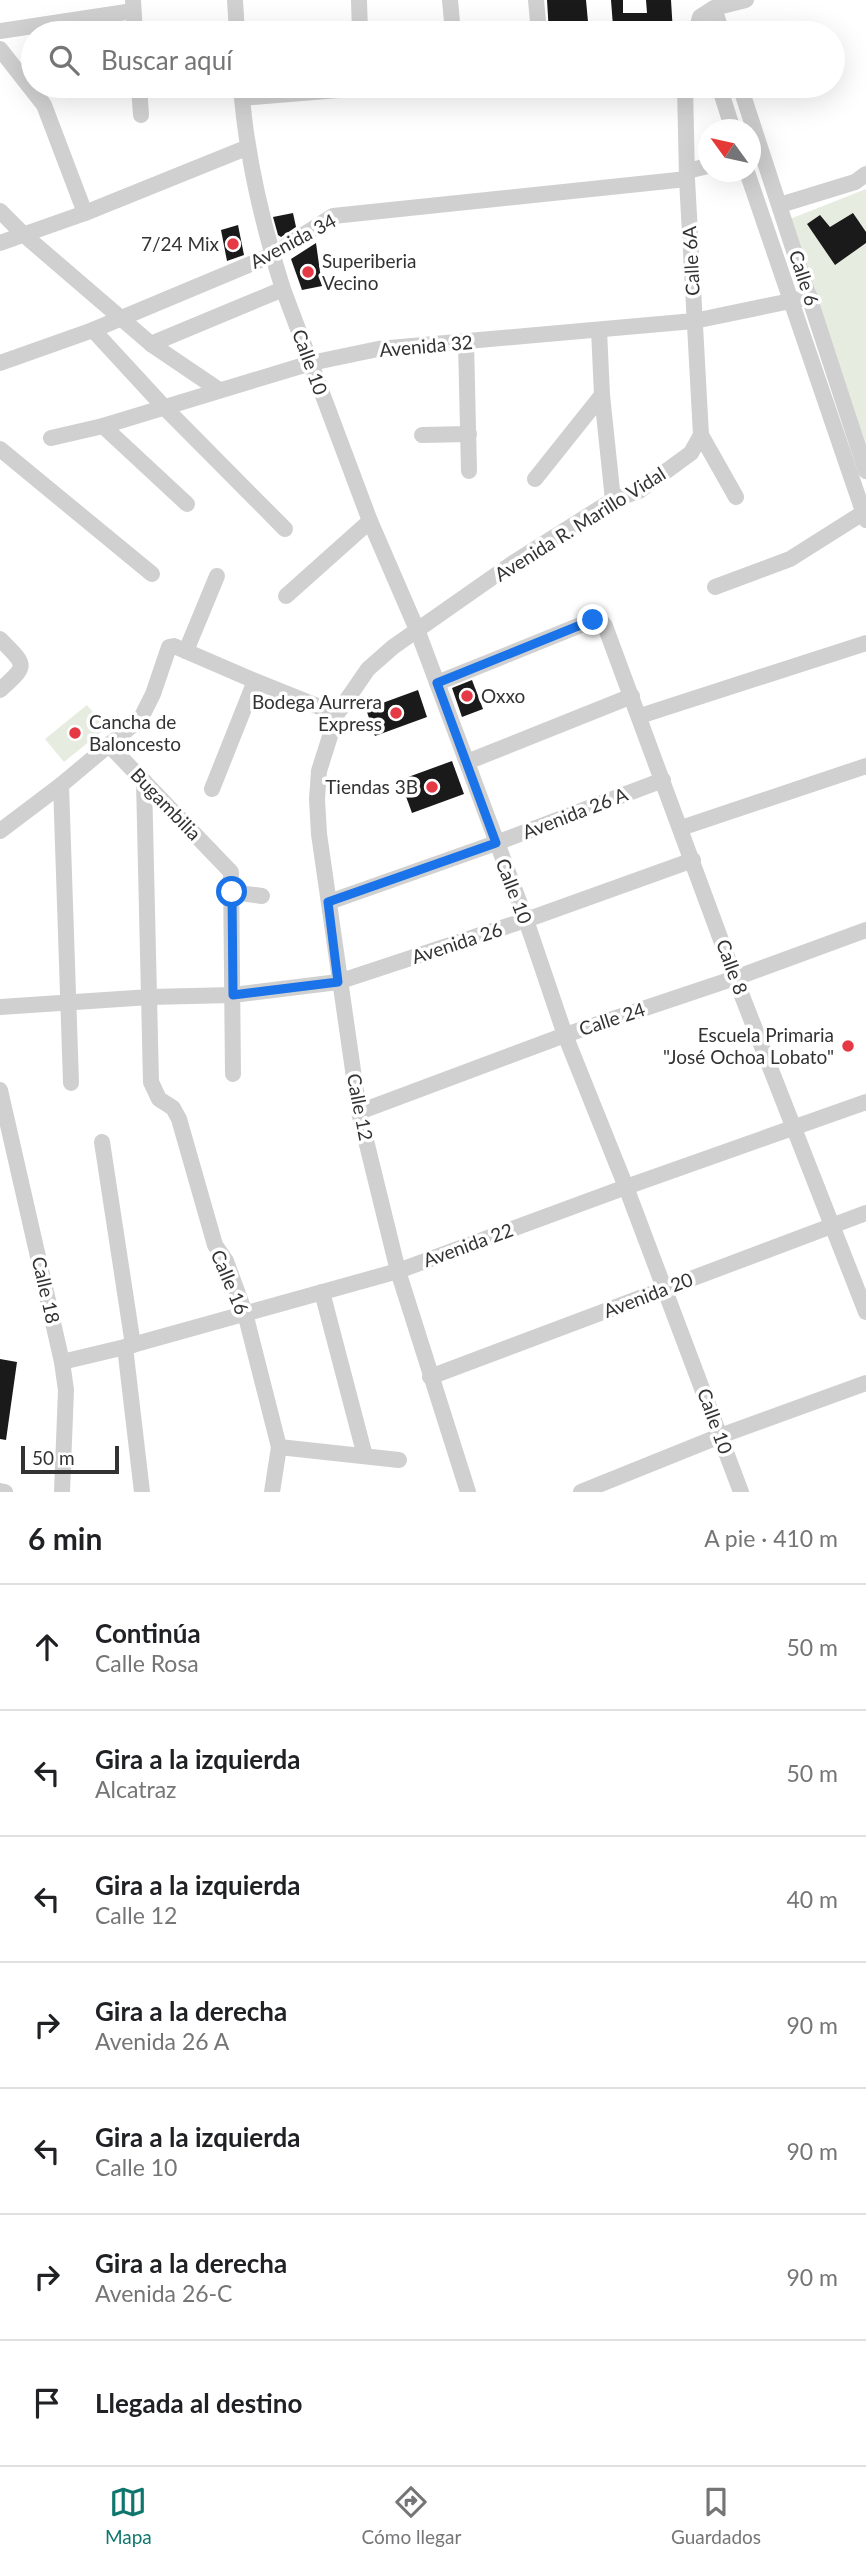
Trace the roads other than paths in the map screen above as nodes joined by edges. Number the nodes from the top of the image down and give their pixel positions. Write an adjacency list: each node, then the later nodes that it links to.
1 (235, 0): 9 (street)
2 (359, 0): 10 (street)
3 (450, 0): 11 (street)
4 (536, 0): 12 (street)
5 (746, 0): 7 (street)
6 (133, 6): 8 (street)
7 (714, 8): 13 (street); 14 (street)
8 (53, 21)
9 (236, 21)
10 (360, 21)
11 (452, 21)
12 (538, 21)
13 (699, 21)
14 (718, 21)
15 (21, 27): 16 (street)
16 (0, 31)
17 (0, 49): 18 (street)
18 (21, 76)
19 (38, 98): 36 (street)
20 (140, 98): 25 (street)
21 (242, 98): 28 (street, Calle 10)
22 (685, 98): 32 (street, Calle 6A)
23 (723, 98): 26 (street)
24 (743, 98): 27 (street, Calle 6)
25 (141, 115)
26 (730, 119)
27 (748, 119)
28 (246, 148): 36 (street); 39 (street, Calle 10)
29 (761, 163): 34 (street, Calle 6)
30 (698, 170): 32 (street, Avenida 34)
31 (866, 174): 34 (street)
32 (687, 175): 39 (street, Avenida 34); 44 (street, Calle 6A)
33 (751, 182): 42 (street, Calle 6)
34 (779, 205): 41 (street, Calle 6)
35 (0, 211): 37 (street)
36 (85, 213): 37 (street)
37 (23, 234): 38 (street); 43 (street)
38 (0, 243)
39 (272, 255): 40 (street, Calle 10); 43 (street, Avenida 34)
40 (283, 289): 48 (street); 50 (street, Calle 10)
41 (810, 297): 42 (street, Avenida 32); 61 (street, Calle 6)
42 (793, 301): 44 (street, Avenida 32); 66 (street, Calle 6)
43 (121, 319): 45 (street, Avenida 34); 48 (street)
44 (694, 321): 46 (street, Avenida 32); 57 (street, Calle 6A)
45 (93, 330): 49 (street, Avenida 34); 53 (street)
46 (599, 330): 47 (street, Avenida 32); 52 (street)
47 (466, 342): 50 (street, Avenida 32); 55 (street)
48 (151, 344): 51 (street)
49 (0, 363)
50 (311, 363): 51 (street, Avenida 32); 67 (street, Calle 10)
51 (219, 390): 53 (street, Avenida 32)
52 (602, 395): 62 (street); 64 (street)
53 (164, 407): 54 (street, Avenida 32); 68 (street)
54 (103, 426): 58 (street, Avenida 32); 65 (street)
55 (469, 434): 56 (street); 60 (street)
56 (422, 435)
57 (701, 435): 63 (street); 64 (street, Avenida R. Marillo Vidal)
58 (51, 438)
59 (0, 449): 69 (street)
60 (470, 471)
61 (866, 471)
62 (535, 480)
63 (736, 497)
64 (613, 500): 73 (street, Avenida R. Marillo Vidal)
65 (187, 505)
66 (865, 515): 71 (street)
67 (370, 521): 72 (street); 73 (street, Calle 10)
68 (285, 528)
69 (152, 573)
70 (217, 576): 76 (street)
71 (715, 587)
72 (286, 596)
73 (418, 632): 78 (street, Calle 10); 81 (street, Avenida R. Marillo Vidal)
74 (0, 639): 79 (street)
75 (866, 643): 82 (street)
76 (186, 651): 77 (street); 83 (street)
77 (255, 681): 81 (street); 89 (street)
78 (437, 683): 80 (street, Calle 8); 84 (street, Calle 10)
79 (0, 690)
80 (632, 696): 82 (street, Calle 8); 84 (street)
81 (337, 713): 96 (street, Calle 12)
82 (640, 716): 86 (street, Calle 8)
83 (109, 745): 87 (street, Bugambilia); 88 (street)
84 (467, 762): 92 (street, Calle 10)
85 (866, 766): 90 (street)
86 (663, 780): 90 (street, Calle 8); 92 (street, Avenida 26 A)
87 (145, 781): 94 (street, Bugambilia); 102 (street)
88 (61, 785): 91 (street); 103 (street)
89 (212, 789)
90 (681, 828): 93 (street, Calle 8)
91 (0, 831)
92 (496, 843): 96 (street, Avenida 26 A); 97 (street, Calle 10)
93 (693, 860): 97 (street, Avenida 26); 99 (street, Calle 8)
94 (232, 892): 95 (street); 101 (street)
95 (262, 896)
96 (328, 902): 100 (street, Calle 12)
97 (526, 920): 100 (street, Avenida 26); 105 (street, Calle 10)
98 (866, 930): 99 (street, Calle 24)
99 (735, 978): 105 (street, Calle 24); 111 (street, Calle 8)
100 (338, 982): 101 (street, Avenida 26); 110 (street, Calle 12)
101 (233, 995): 102 (street, Avenida 26); 106 (street)
102 (150, 997): 103 (street, Avenida 26); 120 (street, Calle 16)
103 (68, 1002): 104 (street, Avenida 26); 107 (street)
104 (0, 1007)
105 (565, 1035): 110 (street, Calle 24); 113 (street, Calle 10)
106 (233, 1074)
107 (71, 1083)
108 (0, 1090): 122 (street, Calle 18)
109 (866, 1102): 111 (street, Avenida 22)
110 (359, 1112): 116 (street, Calle 12)
111 (795, 1127): 113 (street, Avenida 22); 115 (street, Calle 8)
112 (102, 1142): 121 (street)
113 (626, 1187): 116 (street, Avenida 22); 117 (street, Calle 10)
114 (866, 1213): 115 (street, Avenida 20)
115 (833, 1226): 117 (street, Avenida 20); 119 (street, Calle 8)
116 (398, 1271): 118 (street, Avenida 22); 123 (street, Calle 12)
117 (666, 1289): 123 (street, Avenida 20); 125 (street, Calle 10)
118 (321, 1292): 120 (street, Avenida 22); 127 (street)
119 (866, 1312)
120 (245, 1313): 121 (street, Avenida 22); 126 (street, Calle 16)
121 (129, 1346): 122 (street, Avenida 22); 130 (street)
122 (62, 1362): 129 (street, Calle 18)
123 (430, 1377): 132 (street, Calle 12)
124 (866, 1383): 125 (street)
125 (720, 1436): 133 (street); 134 (street, Calle 10)
126 (279, 1447): 127 (street); 131 (street, Calle 16)
127 (365, 1456): 128 (street)
128 (399, 1460)
129 (62, 1492)
130 (142, 1492)
131 (272, 1492)
132 (468, 1492)
133 (581, 1492)
134 (741, 1492)

